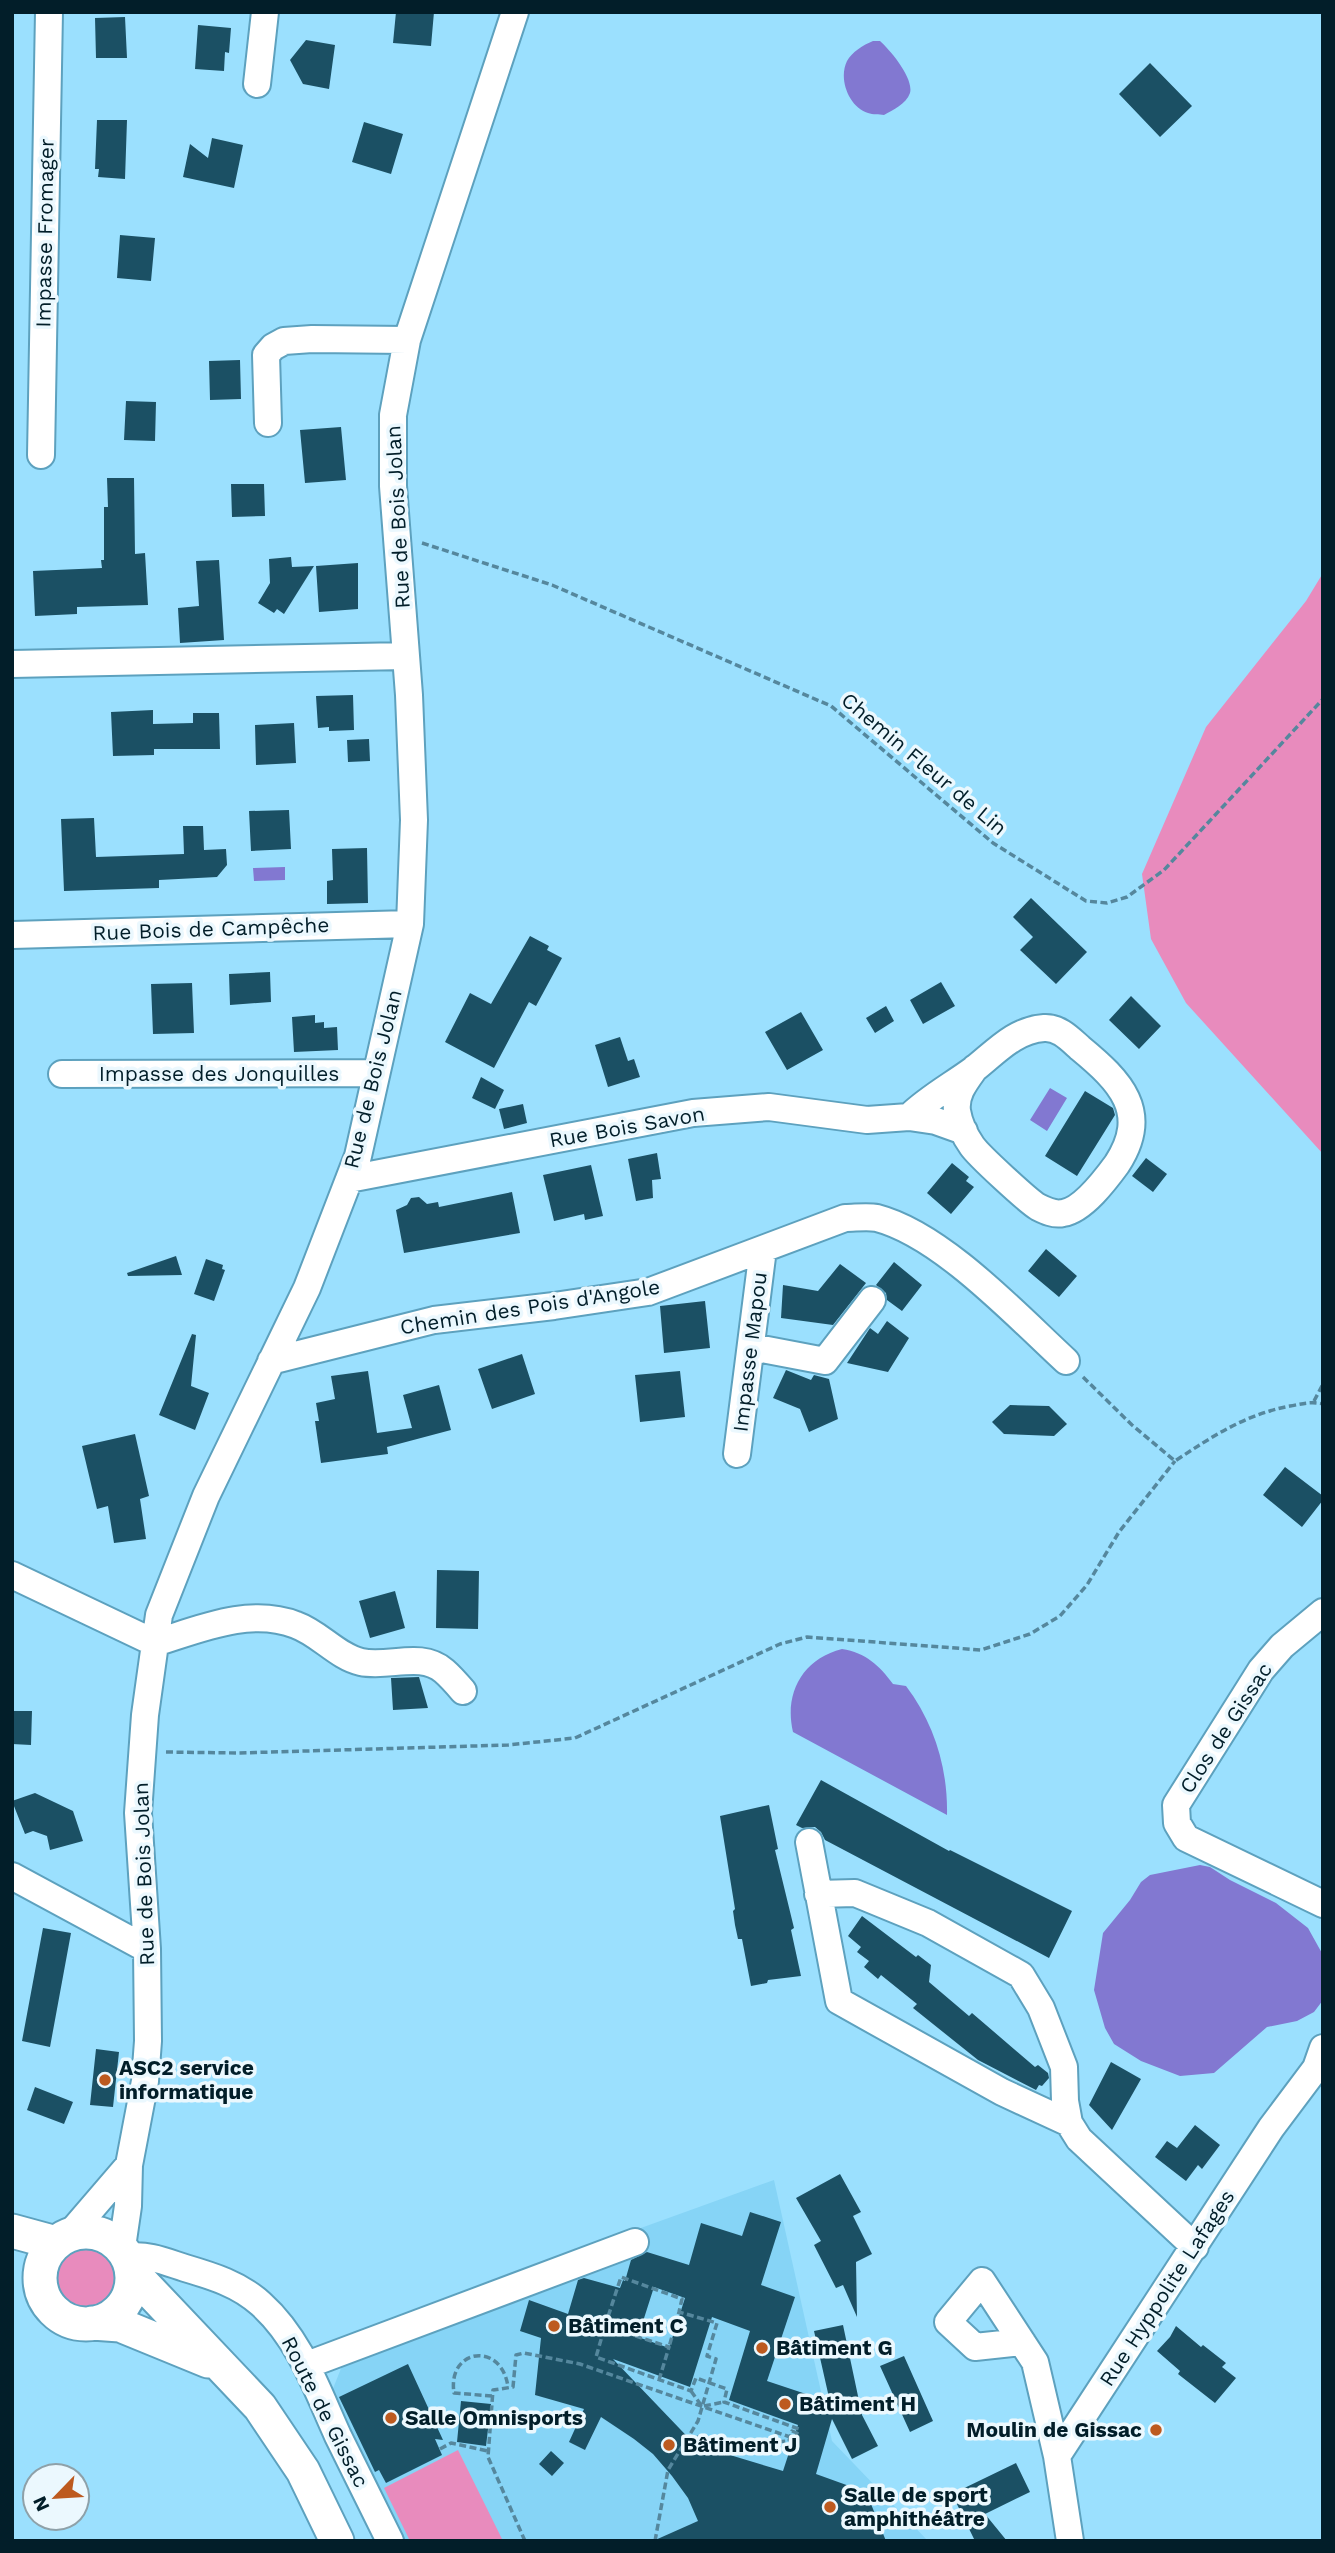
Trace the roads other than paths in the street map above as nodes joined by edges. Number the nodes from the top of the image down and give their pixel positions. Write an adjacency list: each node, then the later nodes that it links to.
1 (49, 12): 7 (street, Impasse Fromager)
2 (265, 12): 4 (street)
3 (515, 12): 5 (street, Rue de Bois Jolan)
4 (257, 84)
5 (407, 340): 6 (street); 8 (street, Rue de Bois Jolan)
6 (268, 423)
7 (41, 455)
8 (406, 656): 9 (street); 10 (street, Rue de Bois Jolan)
9 (12, 664)
10 (410, 924): 11 (street, Rue Bois de Campêche); 13 (street, Rue de Bois Jolan)
11 (12, 935)
12 (975, 1069): 15 (street); 16 (street); 16 (street)
13 (376, 1073): 14 (street, Impasse des Jonquilles); 17 (street, Rue de Bois Jolan)
14 (62, 1074)
15 (909, 1117): 16 (street, Rue Bois Savon); 17 (street, Rue Bois Savon)
16 (964, 1131)
17 (349, 1179): 21 (street, Rue de Bois Jolan)
18 (763, 1250): 20 (street, Impasse Mapou); 21 (street, Chemin des Pois d'Angole); 22 (street, Chemin des Pois d'Angole)
19 (872, 1300): 20 (street)
20 (751, 1347): 23 (street, Impasse Mapou)
21 (271, 1361): 26 (street, Rue de Bois Jolan)
22 (1066, 1361)
23 (737, 1454)
24 (12, 1574): 26 (street)
25 (1323, 1612): 31 (street, Clos de Gissac)
26 (155, 1643): 27 (street); 32 (street, Rue de Bois Jolan)
27 (463, 1690)
28 (809, 1842): 30 (street)
29 (12, 1876): 32 (street)
30 (818, 1894): 34 (street); 34 (street)
31 (1323, 1904)
32 (147, 1949): 35 (street, Rue de Bois Jolan)
33 (1323, 2048): 39 (street, Rue Hyppolite Lafages)
34 (1069, 2123): 39 (street)
35 (130, 2165): 37 (street); 40 (street, Rue de Bois Jolan)
36 (12, 2231): 37 (main road)
37 (62, 2239): 40 (main road); 42 (main road)
38 (635, 2242): 45 (street)
39 (1195, 2247): 47 (street, Rue Hyppolite Lafages)
40 (127, 2259): 43 (main road); 45 (street, Route de Gissac); 46 (main road)
41 (12, 2272): 42 (main road)
42 (45, 2300): 43 (main road)
43 (92, 2323): 46 (main road)
44 (1022, 2342): 47 (street)
45 (307, 2365): 49 (street, Route de Gissac)
46 (219, 2367): 48 (main road)
47 (1057, 2456): 50 (street)
48 (337, 2541)
49 (390, 2541)
50 (1070, 2541)

